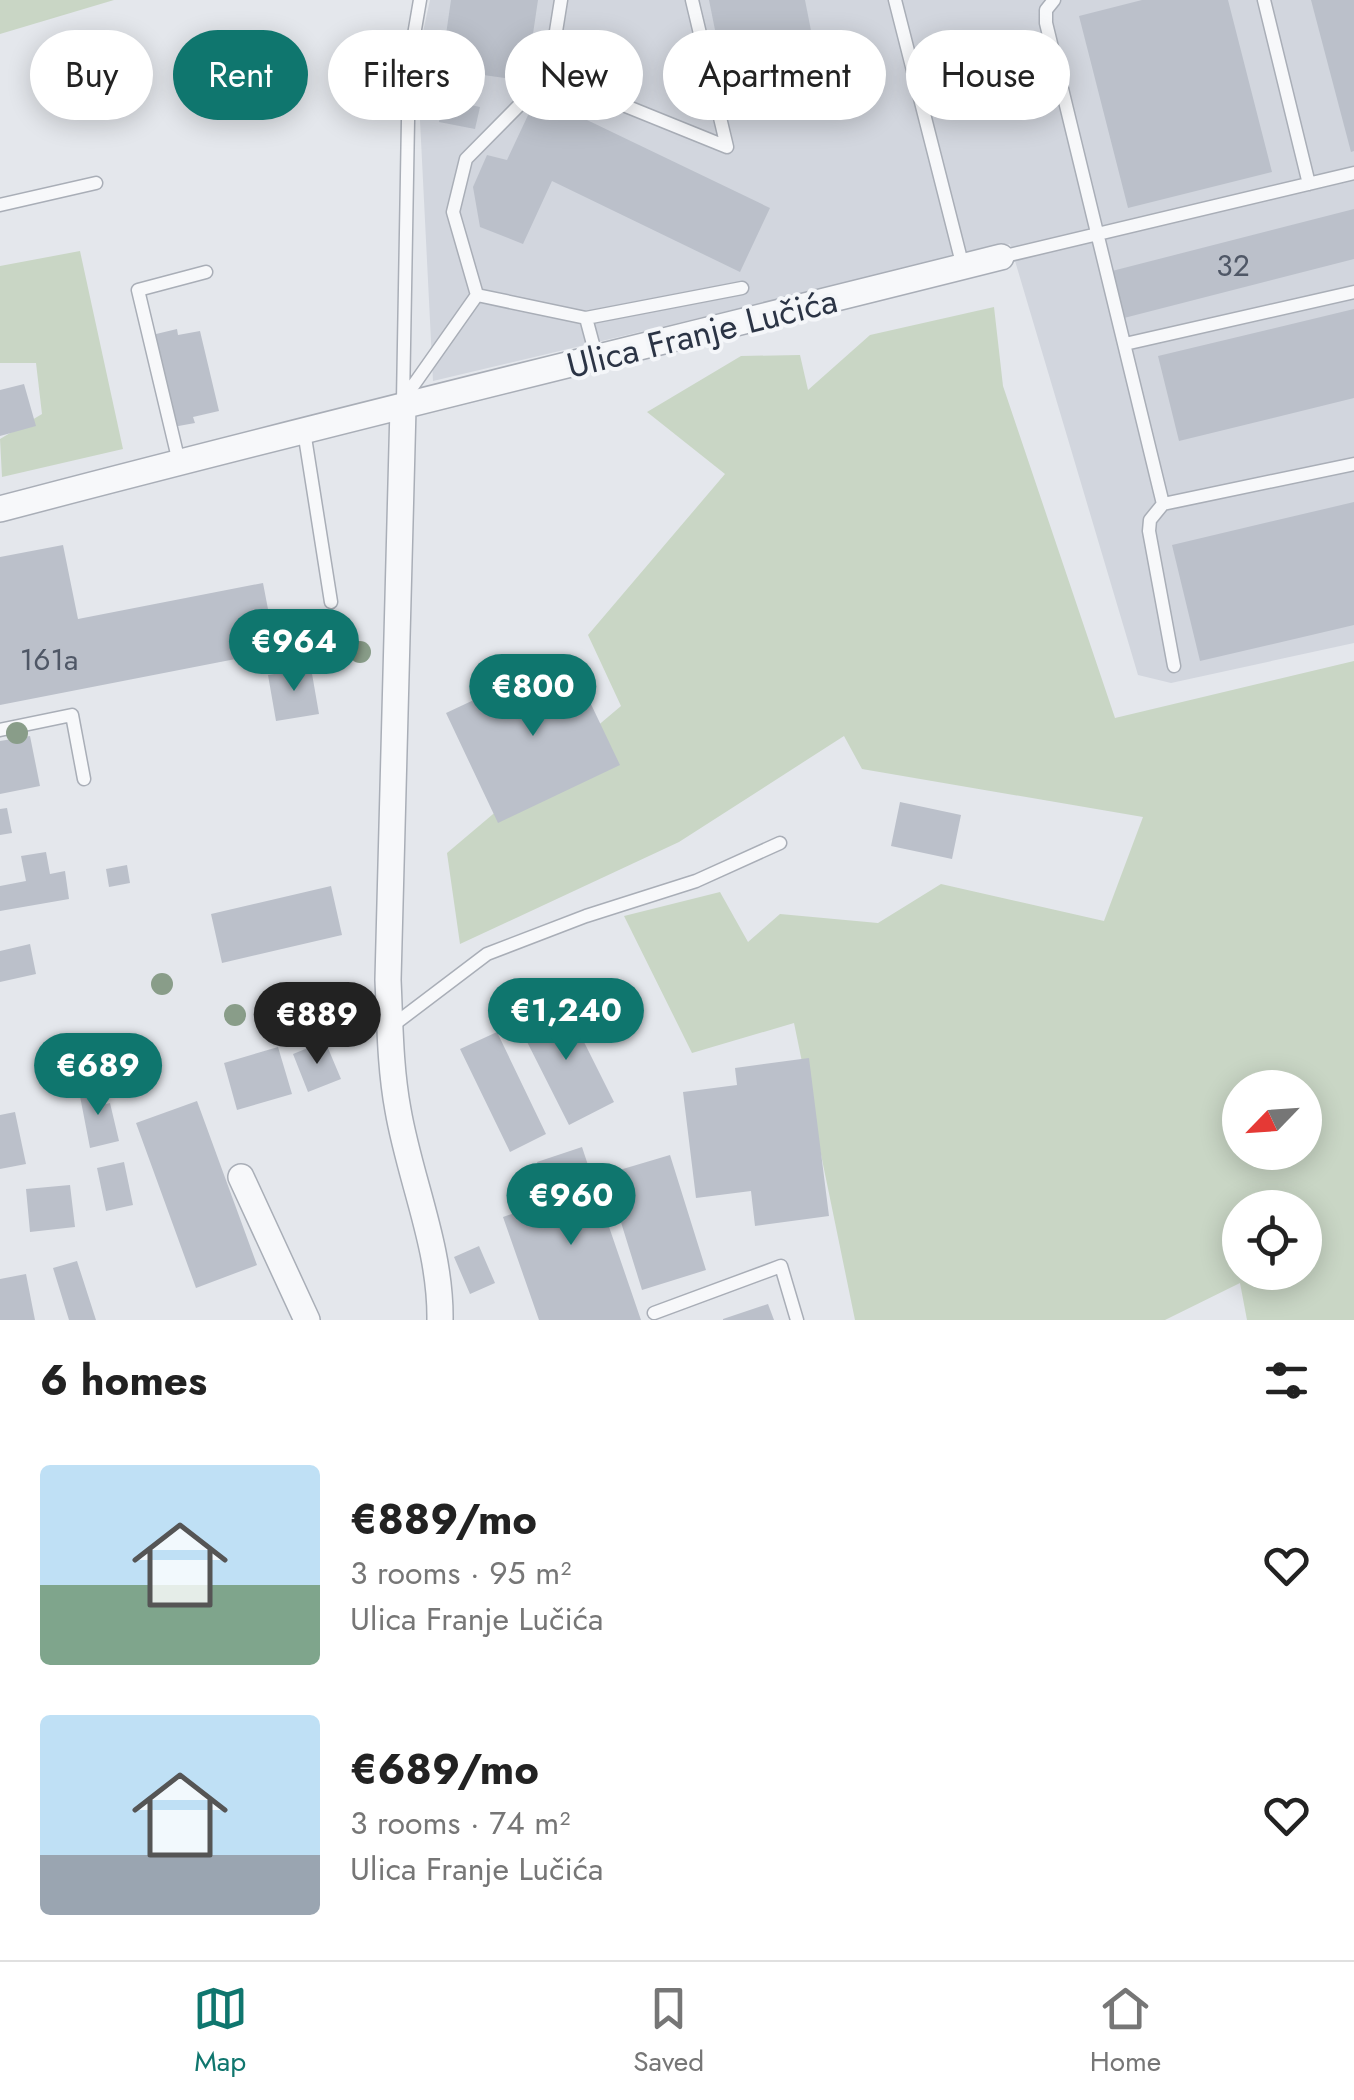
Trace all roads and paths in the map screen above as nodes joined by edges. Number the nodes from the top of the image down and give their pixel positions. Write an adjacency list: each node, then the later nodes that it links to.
1 (420, 0): 24 (lane)
2 (561, 0): 7 (lane)
3 (692, 0): 8 (lane)
4 (896, 0): 16 (lane)
5 (1054, 0): 14 (lane)
6 (1264, 0): 12 (lane)
7 (556, 30)
8 (643, 113)
9 (505, 119): 20 (lane)
10 (1354, 173): 12 (lane)
11 (96, 183): 13 (lane)
12 (1309, 184): 14 (lane)
13 (0, 206)
14 (1098, 235): 15 (lane); 22 (lane)
15 (1001, 257): 16 (street, Ulica Franje Lučića)
16 (964, 267): 23 (street, Ulica Franje Lučića)
17 (206, 272): 26 (lane)
18 (742, 288): 21 (lane)
19 (1354, 292): 22 (lane)
20 (476, 295): 21 (lane); 24 (lane)
21 (586, 318): 23 (lane)
22 (1125, 344): 28 (lane)
23 (597, 359): 24 (street, Ulica Franje Lučića)
24 (403, 404): 25 (street, Ulica Franje Lučića); 35 (street)
25 (304, 431): 26 (street, Ulica Franje Lučića); 30 (lane)
26 (179, 462): 29 (street, Ulica Franje Lučića)
27 (1354, 464): 28 (lane)
28 (1163, 504): 31 (lane)
29 (0, 510)
30 (331, 602)
31 (1174, 666)
32 (0, 730): 33 (lane)
33 (84, 779)
34 (780, 842): 35 (lane)
35 (390, 1028): 39 (street)
36 (241, 1177): 38 (street)
37 (654, 1313): 40 (lane)
38 (307, 1320)
39 (440, 1320)
40 (797, 1320)

